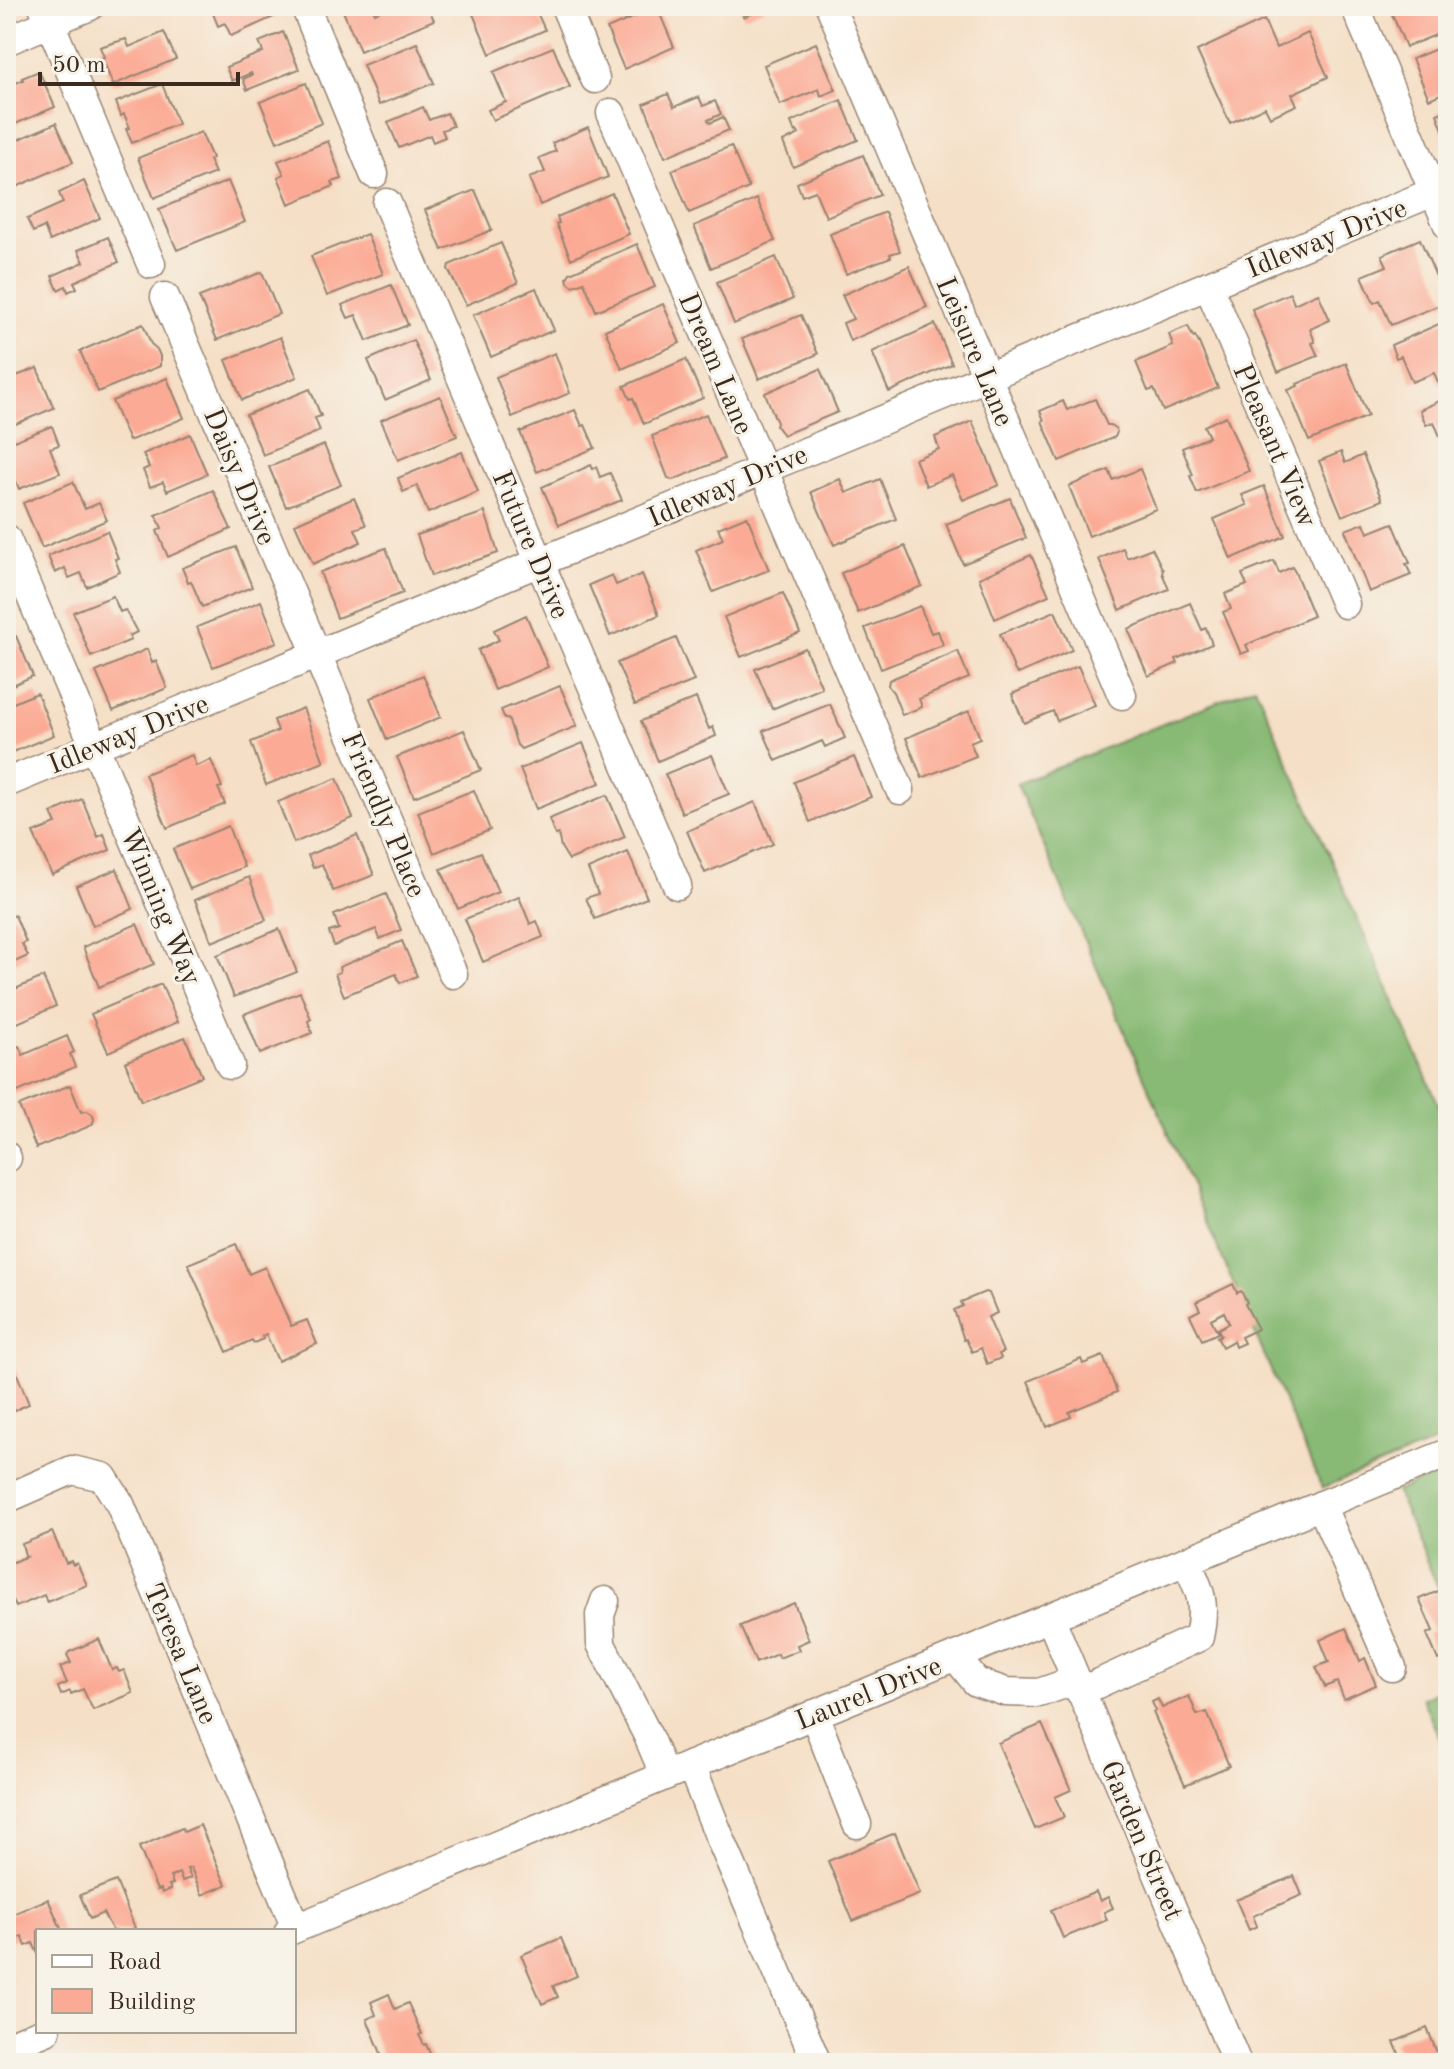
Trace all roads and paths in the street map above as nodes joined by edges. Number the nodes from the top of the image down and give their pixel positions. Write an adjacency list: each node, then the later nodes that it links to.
1 (90, 6): 6 (street)
2 (305, 6): 10 (street)
3 (565, 6): 8 (street)
4 (830, 6): 17 (street, Leisure Lane)
5 (1355, 6): 11 (street)
6 (47, 14): 7 (street); 14 (street)
7 (6, 41)
8 (595, 79)
9 (611, 113): 18 (street, Dream Lane)
10 (374, 174)
11 (1441, 189): 13 (street); 15 (street, Idleway Drive)
12 (387, 203): 20 (street, Future Drive)
13 (1448, 225)
14 (151, 264)
15 (1208, 285): 17 (street, Idleway Drive); 21 (street, Pleasant View)
16 (165, 297): 22 (street, Daisy Drive)
17 (987, 377): 18 (street, Idleway Drive); 23 (street, Leisure Lane)
18 (763, 470): 20 (street, Idleway Drive); 26 (street, Dream Lane)
19 (6, 538): 24 (street, Winning Way)
20 (540, 562): 22 (street, Idleway Drive); 27 (street, Future Drive)
21 (1345, 604)
22 (317, 655): 24 (street, Idleway Drive); 28 (street, Friendly Place)
23 (1122, 695)
24 (94, 747): 25 (street, Idleway Drive); 29 (street, Winning Way)
25 (6, 783)
26 (900, 790)
27 (677, 885)
28 (453, 974)
29 (230, 1065)
30 (1448, 1453): 32 (street, Laurel Drive)
31 (6, 1499): 43 (street, Teresa Lane)
32 (1321, 1505): 33 (street, Laurel Drive); 37 (street)
33 (1186, 1561): 35 (street, Laurel Drive); 38 (street)
34 (605, 1601): 41 (street)
35 (1050, 1617): 36 (street, Laurel Drive); 38 (street, Garden Street)
36 (955, 1656): 38 (street); 39 (street, Laurel Drive)
37 (1392, 1667)
38 (1078, 1686): 48 (street, Garden Street)
39 (814, 1714): 40 (street, Laurel Drive); 42 (street)
40 (691, 1765): 41 (street, Laurel Drive); 47 (street)
41 (665, 1776): 44 (street, Laurel Drive)
42 (857, 1824)
43 (292, 1929)
44 (294, 1929)
45 (41, 2033): 46 (street)
46 (6, 2047)
47 (817, 2063)
48 (1237, 2063)

